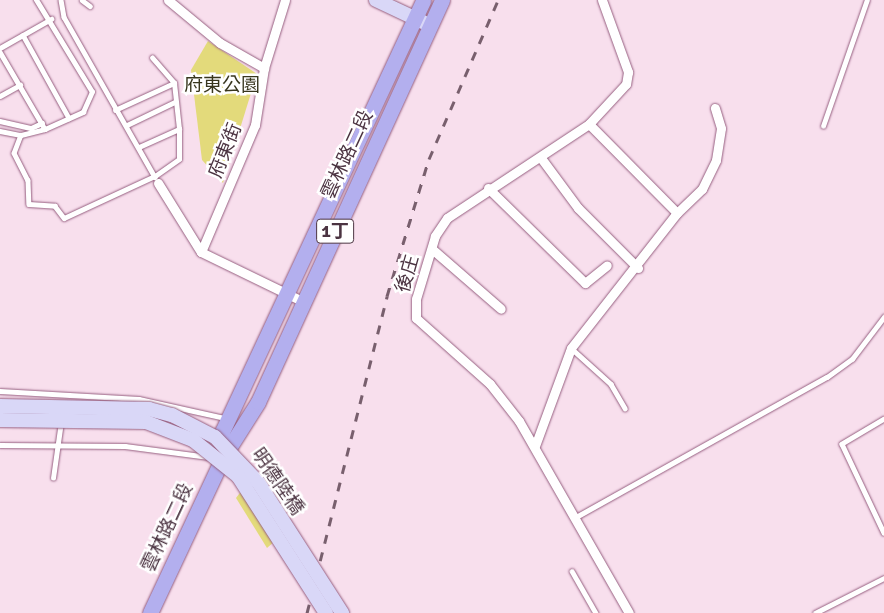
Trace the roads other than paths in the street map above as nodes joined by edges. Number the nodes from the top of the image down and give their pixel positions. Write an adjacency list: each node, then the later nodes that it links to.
1 (36, 0): 12 (lane)
2 (61, 0): 24 (lane)
3 (82, 0): 11 (lane)
4 (168, 0): 18 (street)
5 (285, 0): 18 (street, 府東街)
6 (376, 0): 13 (main road)
7 (423, 0): 13 (main road, 雲林路二段 / 1丁)
8 (441, 0): 14 (main road, 雲林路二段 / 1丁)
9 (602, 0): 28 (street, 後庄)
10 (867, 0): 30 (lane)
11 (90, 6)
12 (51, 19): 15 (lane); 25 (lane)
13 (415, 19): 14 (main road); 44 (main road, 雲林路二段 / 1丁)
14 (430, 25): 45 (main road, 雲林路二段 / 1丁)
15 (23, 35): 16 (lane); 25 (lane)
16 (0, 50): 20 (lane)
17 (152, 58): 19 (lane)
18 (264, 68): 41 (street, 府東街)
19 (174, 83): 22 (lane); 24 (lane)
20 (20, 85): 21 (lane); 27 (lane)
21 (0, 96)
22 (175, 102): 29 (lane); 32 (lane)
23 (715, 108): 39 (street)
24 (115, 110): 29 (lane)
25 (70, 118): 31 (lane)
26 (0, 122): 27 (lane)
27 (42, 123): 31 (lane)
28 (589, 124): 36 (street, 後庄); 39 (street)
29 (127, 125): 35 (lane)
30 (823, 126)
31 (45, 129): 34 (lane)
32 (179, 129): 35 (lane); 37 (lane)
33 (0, 130): 34 (lane)
34 (21, 135): 37 (lane)
35 (139, 147): 37 (lane)
36 (541, 158): 38 (street, 後庄); 43 (street)
37 (156, 179): 41 (street)
38 (488, 188): 40 (street, 後庄); 42 (street)
39 (678, 213): 43 (street)
40 (432, 249): 46 (street); 58 (street, 後庄)
41 (201, 252): 44 (street)
42 (607, 265)
43 (638, 268): 48 (street)
44 (288, 294): 45 (street); 53 (main road, 雲林路二段 / 1丁)
45 (302, 301): 59 (main road, 雲林路二段 / 1丁)
46 (501, 309)
47 (884, 317): 61 (lane)
48 (571, 348): 52 (lane); 58 (street)
49 (0, 391): 50 (lane)
50 (65, 395): 53 (lane); 57 (lane)
51 (0, 406): 67 (main road, 明德陸橋, bridge)
52 (625, 408)
53 (229, 419): 59 (main road, 雲林路二段 / 1丁)
54 (884, 419): 62 (lane)
55 (0, 420): 66 (main road, 明德陸橋, bridge)
56 (0, 445): 57 (lane)
57 (57, 446): 59 (lane); 60 (lane)
58 (535, 446): 61 (street, 後庄)
59 (222, 459): 65 (main road, 雲林路二段 / 1丁)
60 (53, 478)
61 (576, 517): 69 (street, 後庄)
62 (884, 533)
63 (572, 571): 68 (lane)
64 (884, 578): 70 (lane)
65 (150, 613)
66 (326, 613)
67 (342, 613)
68 (596, 613)
69 (629, 613)
70 (815, 613)

